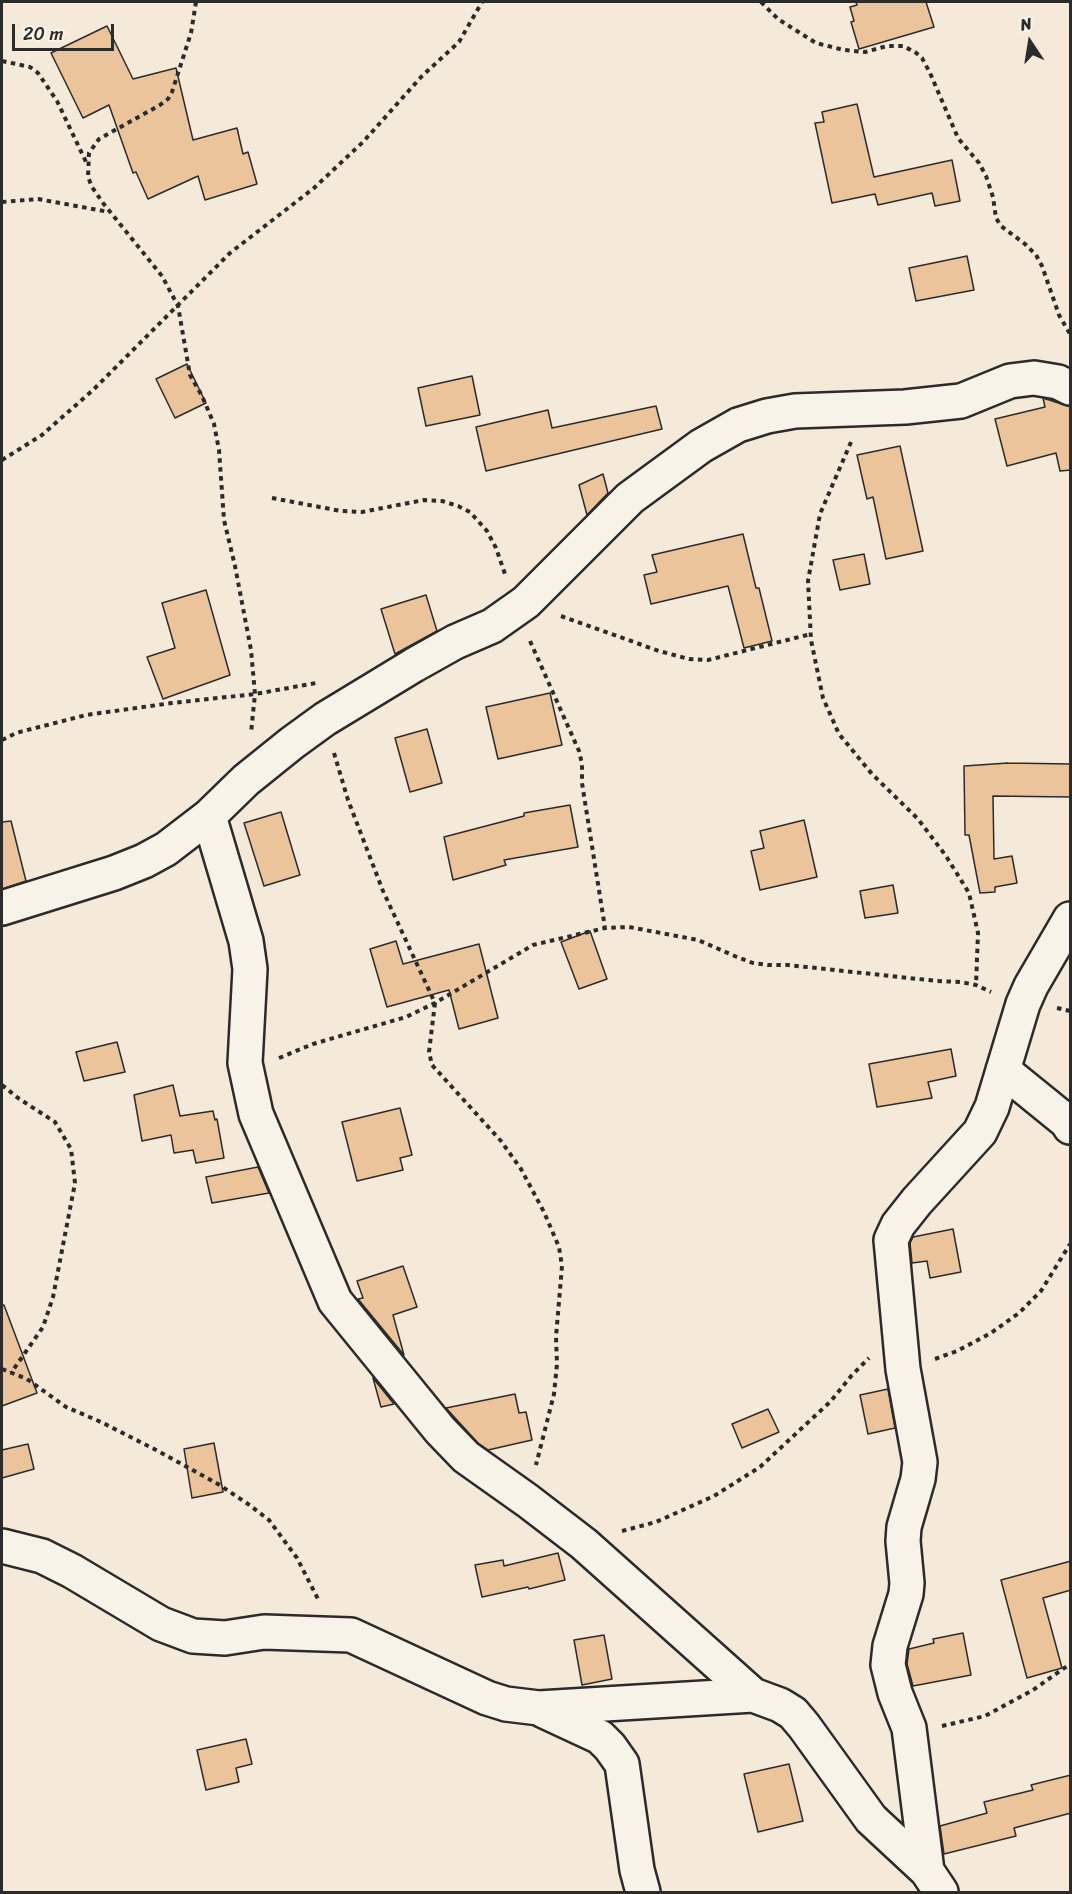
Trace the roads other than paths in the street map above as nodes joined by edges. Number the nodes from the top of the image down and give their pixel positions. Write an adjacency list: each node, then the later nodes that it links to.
1 (1071, 387): 2 (street)
2 (209, 816): 3 (street); 8 (street)
3 (2, 909)
4 (1071, 919): 5 (street)
5 (1003, 1071): 6 (street); 10 (street)
6 (1071, 1127)
7 (2, 1546): 9 (street)
8 (753, 1695): 9 (street); 10 (street)
9 (539, 1708): 11 (street)
10 (934, 1882)
11 (643, 1893)

